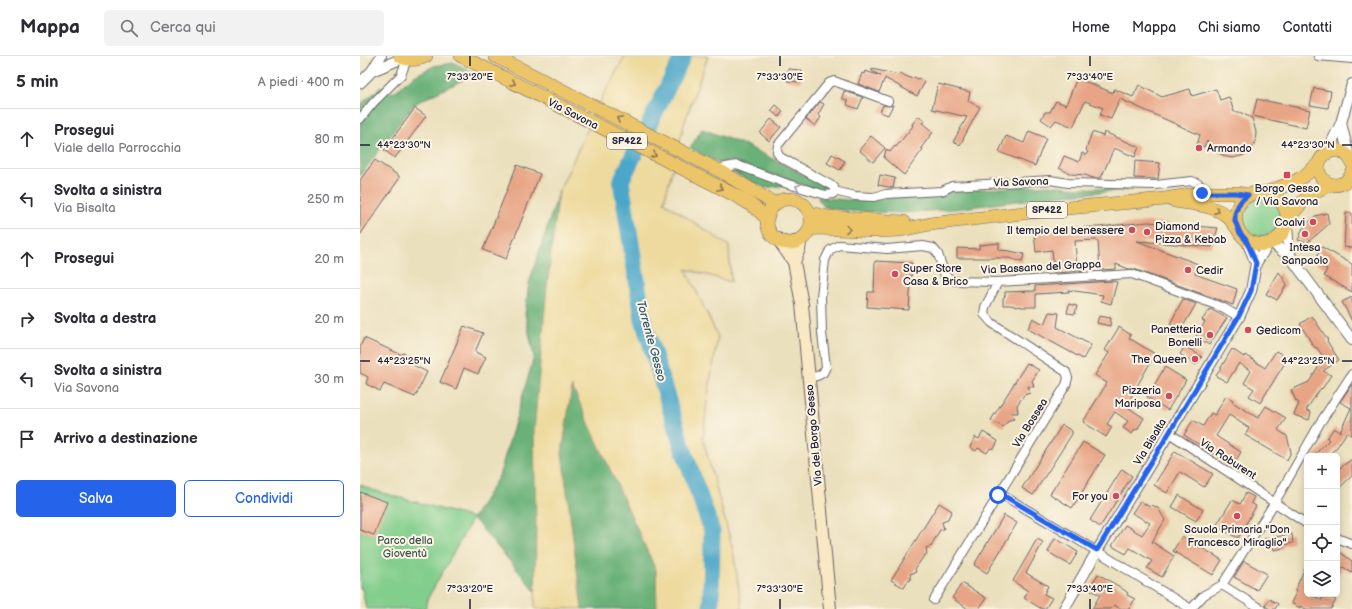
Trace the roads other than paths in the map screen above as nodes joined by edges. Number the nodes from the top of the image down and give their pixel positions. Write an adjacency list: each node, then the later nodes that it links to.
1 (381, 56): 8 (street)
2 (426, 56): 6 (main road)
3 (461, 56): 26 (main road, Via Savona / SP422, one-way to 26)
4 (495, 56): 16 (main road, Via Savona / SP422, one-way to 4)
5 (1318, 56): 7 (street)
6 (403, 58): 8 (street); 12 (street)
7 (1352, 59)
8 (372, 71): 9 (street)
9 (360, 83)
10 (1352, 84): 13 (street)
11 (888, 101): 19 (street, Via Savona)
12 (360, 120)
13 (1341, 123): 14 (street); 15 (street)
14 (1323, 158): 15 (main road); 18 (main road); 20 (main road, SP422)
15 (1351, 160)
16 (715, 169): 19 (street, Via Savona, one-way to 16); 24 (main road, Via Savona / SP422)
17 (1352, 173): 18 (main road)
18 (1341, 184): 27 (main road)
19 (834, 191): 21 (street, Via Savona)
20 (1266, 192): 22 (main road, SP422); 27 (main road)
21 (1202, 193): 22 (main road, SP422); 23 (main road, SP422)
22 (1248, 195): 30 (main road)
23 (1165, 199): 28 (main road, SP422); 30 (main road, SP422, one-way to 30)
24 (775, 204): 25 (main road); 26 (main road)
25 (810, 213): 28 (main road, SP422); 29 (main road)
26 (767, 219): 31 (main road)
27 (1287, 221): 34 (main road); 35 (street)
28 (930, 224): 29 (main road, SP422, one-way to 28)
29 (809, 229): 32 (main road)
30 (1237, 229): 33 (main road, SP422)
31 (778, 239): 32 (main road); 36 (main road, Via del Borgo Gesso)
32 (801, 239): 36 (main road, Via del Borgo Gesso)
33 (1246, 240): 34 (main road); 37 (street)
34 (1270, 243): 35 (street); 37 (street, Via Bisalta)
35 (1291, 258): 40 (street)
36 (794, 262): 42 (main road, Via del Borgo Gesso)
37 (1256, 263): 39 (street, Via Bisalta)
38 (998, 282): 39 (street, Via Bassano del Grappa); 42 (street, Via Bassano del Grappa); 44 (street, Via Bossea)
39 (1239, 316): 43 (street, Via Bisalta)
40 (1352, 340)
41 (1352, 374): 45 (street)
42 (809, 377): 52 (main road, Via del Borgo Gesso)
43 (1169, 433): 45 (street, Via Roburent); 49 (street, Via Bisalta)
44 (999, 493): 49 (street); 51 (street, Via Bossea)
45 (1275, 502): 46 (street, Via Roburent); 50 (street)
46 (1304, 522)
47 (1340, 539): 48 (street)
48 (1352, 544)
49 (1097, 550): 53 (street, Via Bisalta); 54 (street)
50 (1222, 585): 54 (street); 55 (street)
51 (934, 600)
52 (830, 609)
53 (1064, 609)
54 (1191, 609)
55 (1261, 609)

